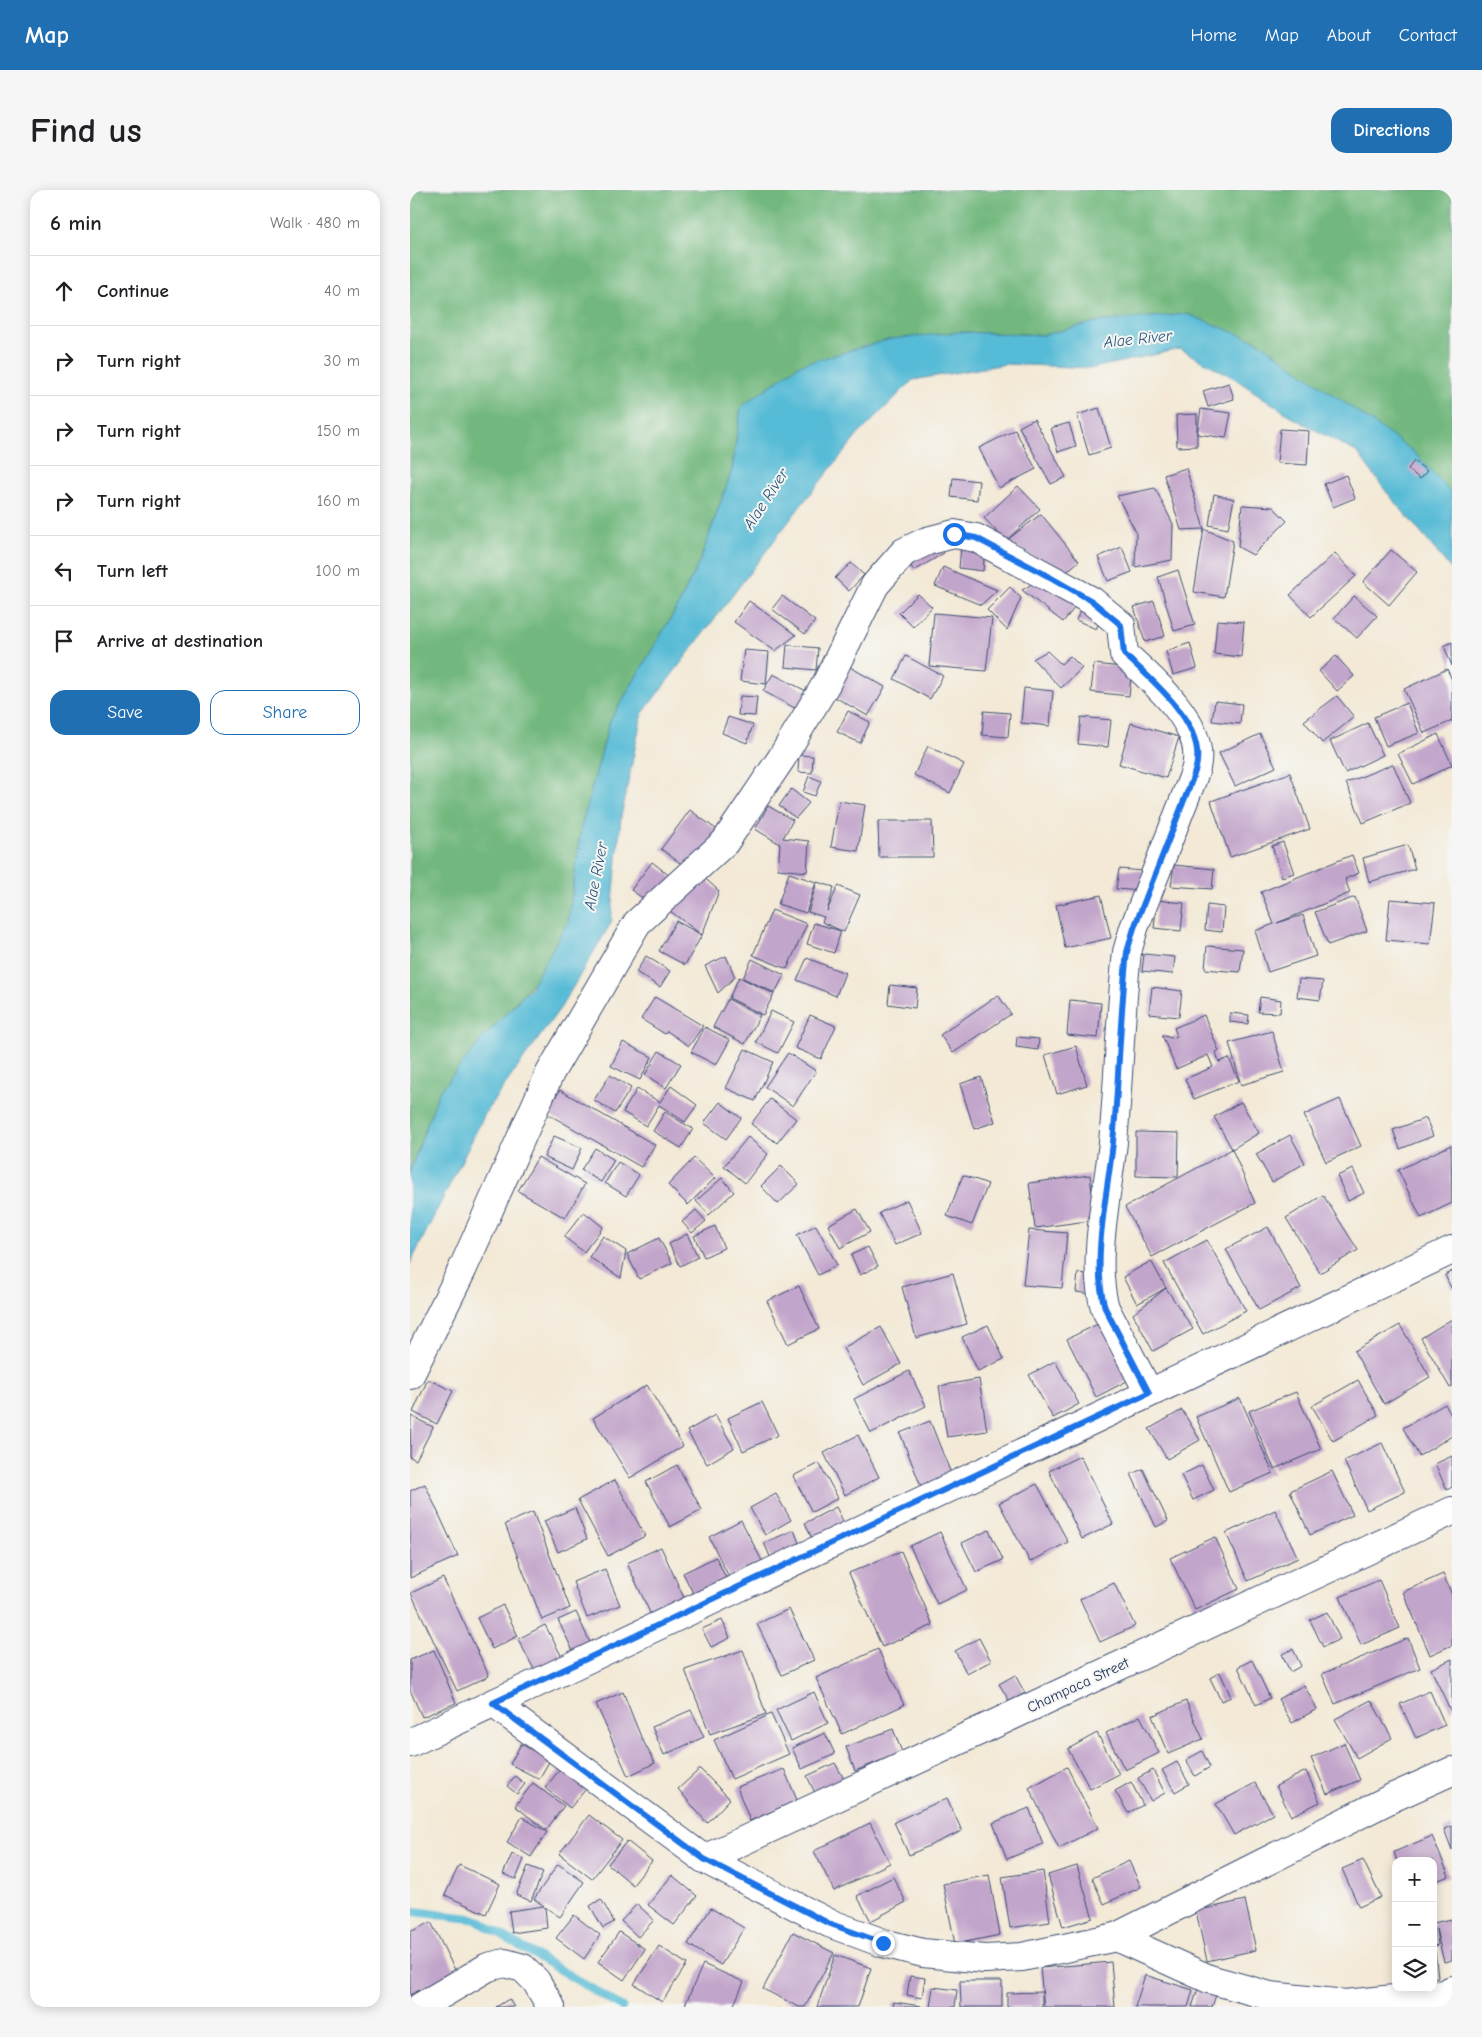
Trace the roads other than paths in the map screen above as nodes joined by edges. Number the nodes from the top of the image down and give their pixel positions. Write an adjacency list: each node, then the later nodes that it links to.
1 (1452, 1250): 3 (street)
2 (410, 1375): 3 (street)
3 (1149, 1393): 5 (street)
4 (1452, 1511): 8 (street, Champaca Street)
5 (493, 1703): 6 (street); 8 (street)
6 (410, 1743)
7 (1452, 1771): 9 (street)
8 (704, 1859): 9 (street)
9 (1116, 1937): 10 (street)
10 (1449, 1997)
11 (420, 2007): 12 (street)
12 (551, 2007)

